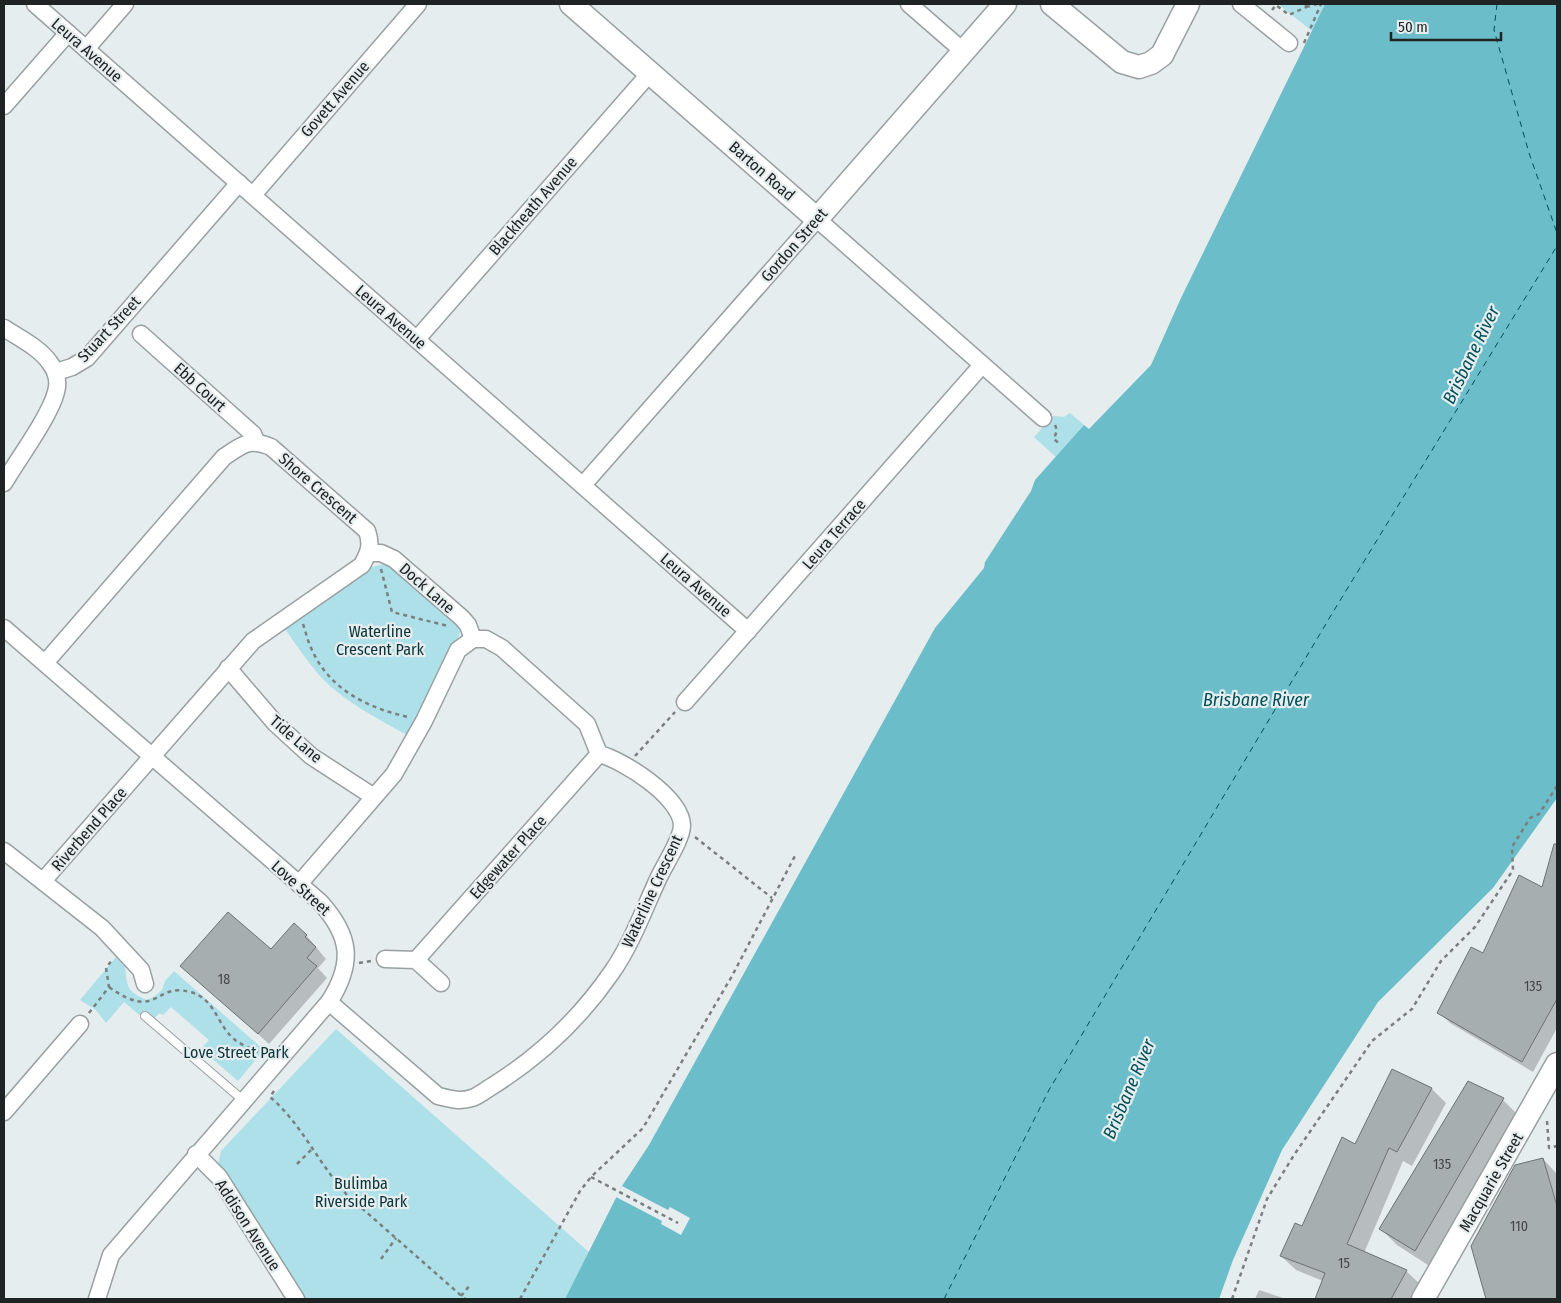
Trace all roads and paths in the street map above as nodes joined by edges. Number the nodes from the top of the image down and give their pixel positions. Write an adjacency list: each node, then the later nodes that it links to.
1 (35, 4): 14 (street, Leura Avenue)
2 (125, 4): 16 (street)
3 (418, 4): 21 (street, Govett Avenue)
4 (571, 4): 18 (street, Barton Road)
5 (909, 4): 17 (street)
6 (1005, 4): 17 (street, Gordon Street)
7 (1052, 4): 8 (street)
8 (1188, 4)
9 (1241, 4): 13 (street)
10 (1317, 4): 12 (path)
11 (1321, 4): 15 (path)
12 (1306, 5): 13 (path)
13 (1263, 21): 15 (street)
14 (68, 33): 16 (street, Leura Avenue); 19 (street)
15 (1289, 43)
16 (86, 49): 20 (street, Leura Avenue)
17 (963, 51): 22 (street, Gordon Street)
18 (650, 73): 22 (street, Barton Road); 25 (street, Blackheath Avenue)
19 (4, 106)
20 (239, 183): 21 (street, Leura Avenue); 27 (street, Stuart Street)
21 (253, 195): 25 (street, Leura Avenue)
22 (817, 219): 26 (street, Barton Road); 33 (street, Gordon Street)
23 (4, 328): 27 (street)
24 (141, 334): 30 (street, Ebb Court)
25 (417, 339): 33 (street, Leura Avenue)
26 (982, 365): 28 (street, Barton Road); 38 (street, Leura Terrace)
27 (56, 372): 32 (street)
28 (1043, 418)
29 (1055, 434): 31 (path)
30 (256, 441): 34 (street, Shore Crescent); 40 (street)
31 (1061, 445)
32 (4, 483)
33 (583, 485): 38 (street, Leura Avenue)
34 (373, 553): 35 (street); 36 (street, Dock Lane); 36 (path)
35 (296, 611): 41 (street); 43 (path)
36 (466, 622): 39 (street, Dock Lane)
37 (4, 628): 40 (street, Love Street)
38 (748, 631): 42 (street, Leura Terrace)
39 (474, 639): 43 (street); 44 (street)
40 (46, 663): 45 (street, Love Street)
41 (228, 668): 45 (street); 48 (street, Tide Lane)
42 (685, 702): 46 (path)
43 (424, 721): 48 (street)
44 (599, 754): 46 (street, Waterline Crescent); 57 (street, Edgewater Place)
45 (152, 756): 52 (street, Riverbend Place); 53 (street, Love Street)
46 (627, 765): 49 (street, Waterline Crescent)
47 (1557, 786): 85 (path)
48 (374, 798): 53 (street)
49 (682, 827): 54 (path); 62 (street, Waterline Crescent)
50 (4, 851): 52 (street)
51 (796, 854): 54 (path)
52 (43, 881): 55 (street, Riverbend Place)
53 (299, 884): 58 (street, Love Street)
54 (772, 898): 75 (path)
55 (121, 947): 60 (street, Riverbend Place); 61 (path)
56 (385, 959): 57 (street); 58 (path)
57 (416, 960): 59 (street)
58 (346, 965): 62 (street, Love Street)
59 (441, 983)
60 (145, 984)
61 (109, 986): 64 (path); 65 (path)
62 (329, 1002): 65 (street, Love Street)
63 (145, 1016): 68 (lane)
64 (80, 1024): 69 (street)
65 (276, 1064): 67 (street, Love Street)
66 (1557, 1064): 86 (street, Macquarie Street)
67 (262, 1080): 68 (street, Love Street); 72 (path)
68 (244, 1101): 73 (street, Love Street)
69 (4, 1112)
70 (1546, 1117): 71 (path)
71 (1557, 1146)
72 (311, 1150): 74 (path); 77 (path)
73 (196, 1154): 81 (street, Love Street); 82 (street, Addison Avenue)
74 (297, 1164)
75 (591, 1177): 76 (path); 84 (path)
76 (678, 1223)
77 (396, 1238): 78 (path); 80 (path)
78 (381, 1259)
79 (471, 1284): 80 (path)
80 (461, 1296): 83 (path)
81 (97, 1299)
82 (296, 1299)
83 (465, 1299)
84 (520, 1299)
85 (1232, 1299)
86 (1424, 1299)

